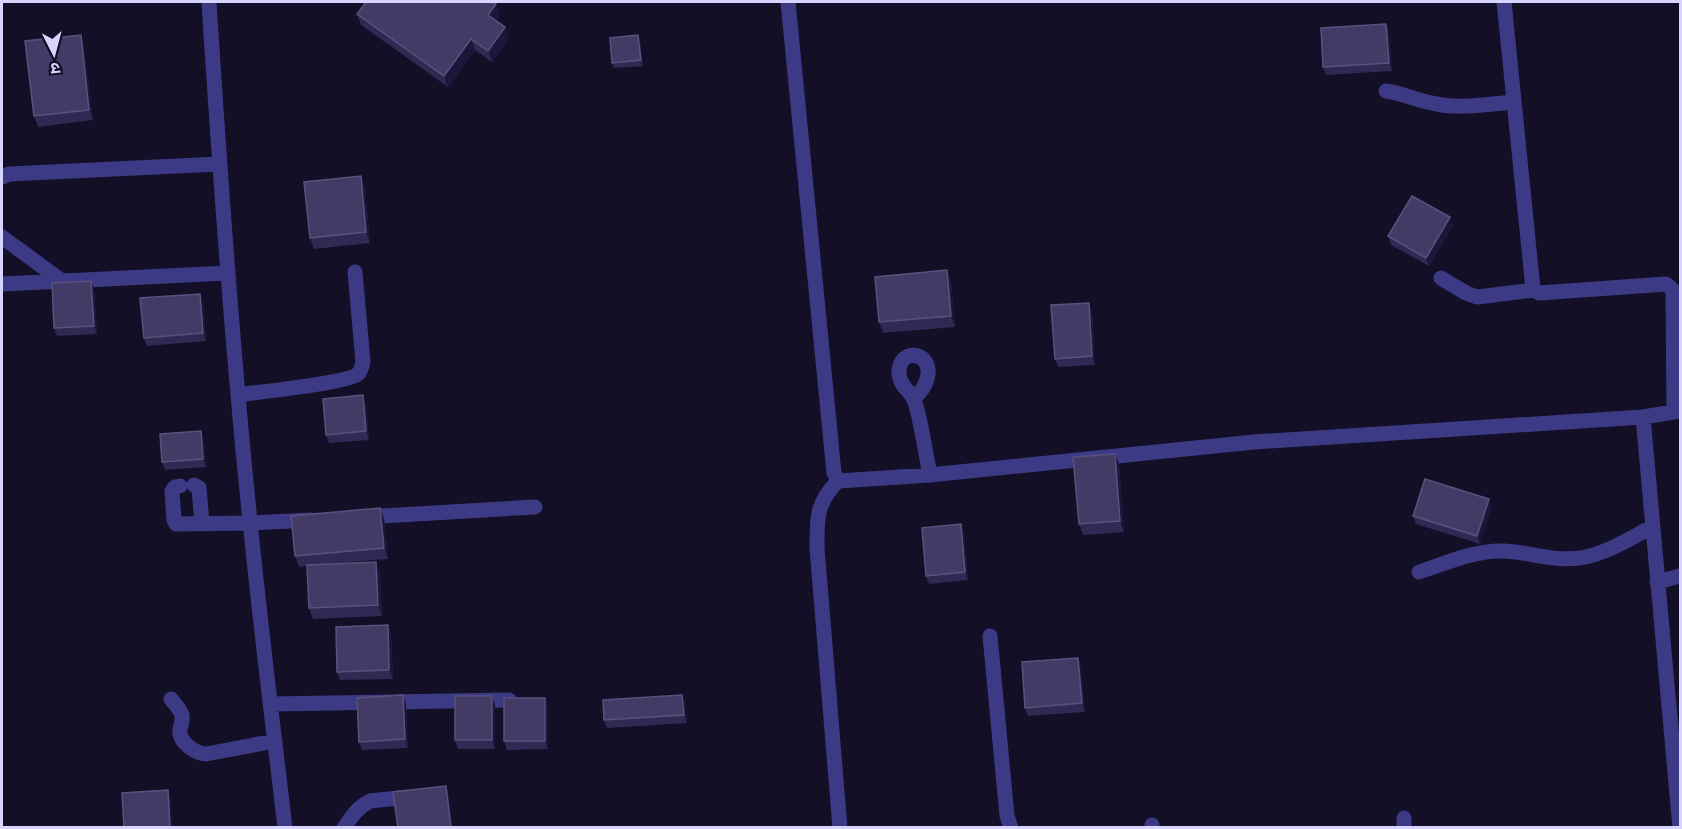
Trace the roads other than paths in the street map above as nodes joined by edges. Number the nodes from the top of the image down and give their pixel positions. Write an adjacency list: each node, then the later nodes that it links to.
1 (209, 2): 6 (street)
2 (788, 2): 20 (street)
3 (1504, 2): 5 (street)
4 (1386, 90): 5 (street)
5 (1514, 102): 14 (street)
6 (219, 164): 7 (street); 10 (street)
7 (2, 177)
8 (2, 237): 12 (street)
9 (355, 272): 15 (street)
10 (228, 273): 12 (street); 15 (street)
11 (1441, 278): 14 (street)
12 (62, 281): 13 (street)
13 (2, 284)
14 (1534, 290): 17 (street)
15 (238, 395): 24 (street)
16 (914, 398): 19 (street)
17 (1677, 411): 18 (street)
18 (1642, 417): 19 (street); 26 (street)
19 (930, 475): 20 (street)
20 (838, 481): 38 (street)
21 (535, 507): 22 (street)
22 (345, 518)
23 (321, 519): 24 (street)
24 (250, 523): 25 (street); 33 (street)
25 (202, 524): 25 (street)
26 (1652, 526): 27 (street); 29 (street)
27 (1419, 572)
28 (1680, 576): 29 (street)
29 (1657, 582): 40 (street)
30 (990, 636): 39 (street)
31 (171, 699): 34 (street)
32 (509, 700): 33 (street)
33 (271, 704): 34 (street)
34 (275, 741): 36 (street)
35 (408, 797): 37 (street)
36 (285, 828)
37 (344, 828)
38 (840, 828)
39 (1011, 828)
40 (1680, 828)

